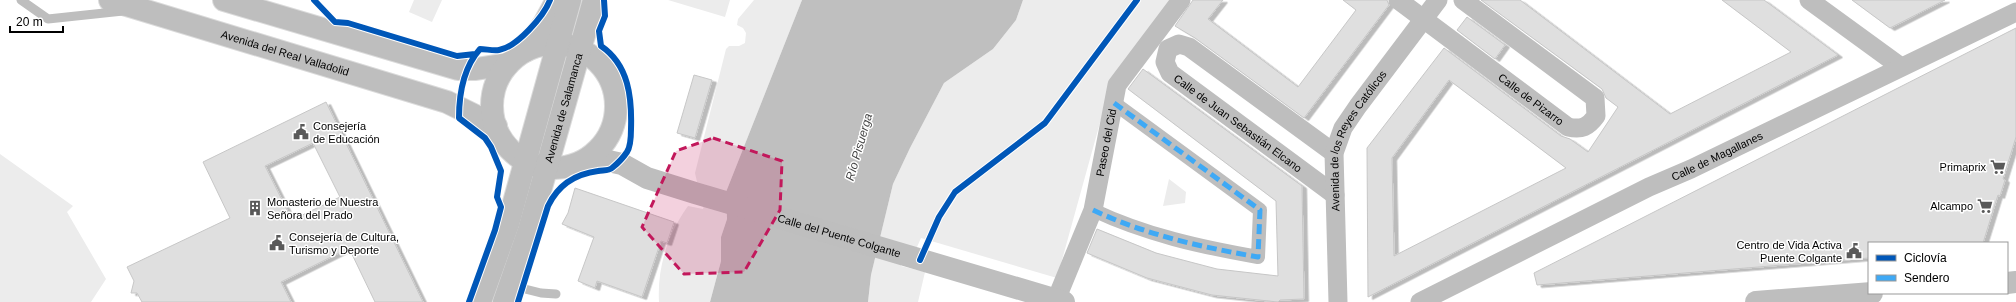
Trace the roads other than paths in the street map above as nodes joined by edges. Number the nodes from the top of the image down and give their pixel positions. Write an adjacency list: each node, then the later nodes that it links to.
1 (21, 0): 12 (lane)
2 (110, 0): 12 (main road, Avenida del Real Valladolid)
3 (224, 0): 17 (main road)
4 (557, 0): 17 (main road)
5 (570, 0): 15 (main road, Avenida de Salamanca)
6 (594, 0): 16 (main road, Avenida de Salamanca)
7 (1181, 0): 19 (street, Paseo del Cid)
8 (1398, 0): 14 (street, Calle de Pizarro)
9 (1438, 0): 14 (street, Avenida de los Reyes Católicos)
10 (1463, 0): 14 (street, Calle de Pizarro)
11 (1809, 0): 18 (street)
12 (139, 9): 20 (main road, Avenida del Real Valladolid)
13 (2016, 12): 18 (street, Calle de Magallanes)
14 (1424, 20): 21 (street, Avenida de los Reyes Católicos)
15 (557, 44): 16 (main road); 17 (main road); 23 (main road, Avenida de Salamanca)
16 (580, 50): 22 (main road); 24 (main road, Avenida de Salamanca)
17 (517, 57): 20 (main road)
18 (1901, 67): 35 (street, Calle de Magallanes)
19 (1114, 103): 26 (street, Paseo del Cid); 26 (street)
20 (496, 126): 23 (main road)
21 (1334, 153): 25 (street, Avenida de los Reyes Católicos); 25 (street, Calle de Juan Sebastián Elcano)
22 (590, 158): 24 (main road); 30 (main road, Calle del Puente Colgante)
23 (526, 161): 24 (main road); 31 (main road, Avenida de Salamanca)
24 (547, 168): 27 (main road, Avenida de Salamanca)
25 (1335, 195): 34 (street, Avenida de los Reyes Católicos)
26 (1093, 210): 30 (street, Paseo del Cid)
27 (518, 279): 29 (lane); 32 (main road, Avenida de Salamanca); 33 (lane, Avenida de Salamanca)
28 (1868, 293): 36 (main road)
29 (556, 294)
30 (1060, 301)
31 (480, 302)
32 (504, 302)
33 (516, 302)
34 (1338, 302)
35 (1420, 302)
36 (1756, 302)

